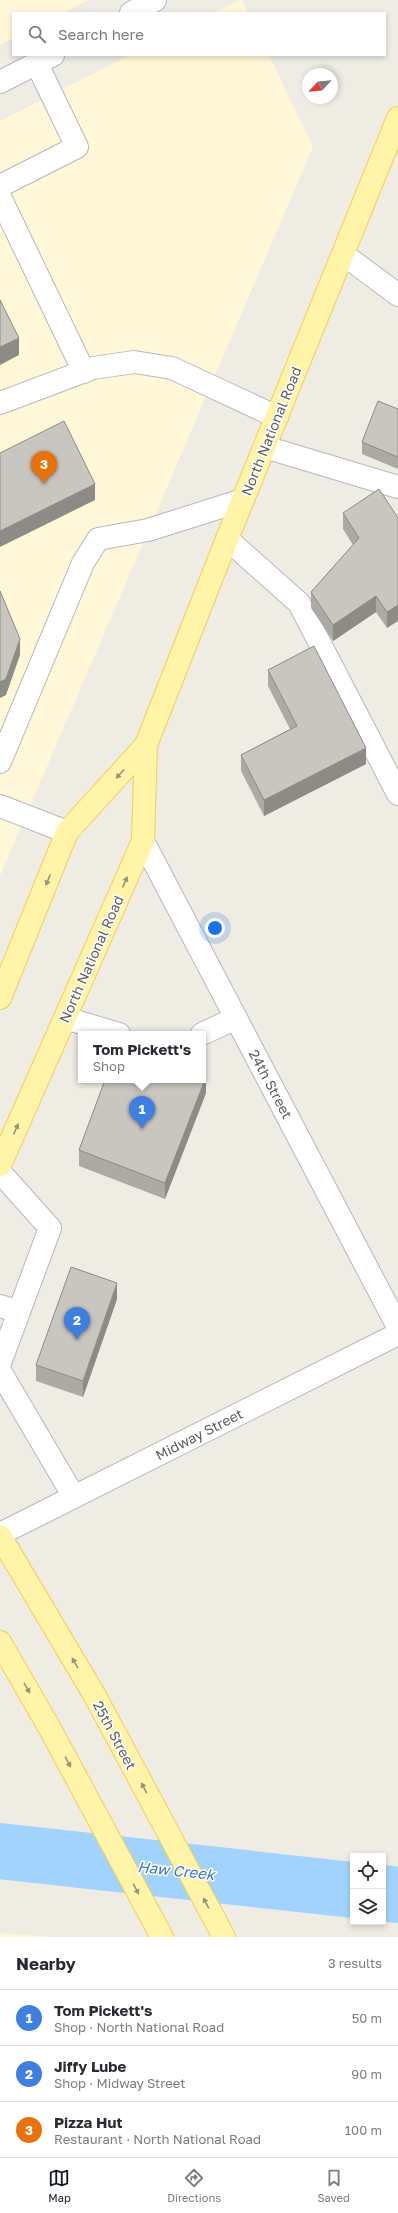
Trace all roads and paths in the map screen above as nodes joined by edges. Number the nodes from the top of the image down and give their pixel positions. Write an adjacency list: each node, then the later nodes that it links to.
1 (155, 0): 2 (street)
2 (133, 12)
3 (45, 59): 4 (street); 6 (street)
4 (0, 82)
5 (398, 118): 8 (main road, North National Road)
6 (0, 186)
7 (0, 198): 10 (street)
8 (343, 254): 9 (street); 12 (main road, North National Road)
9 (398, 295)
10 (84, 372): 11 (street); 12 (street)
11 (0, 403)
12 (277, 417): 13 (main road, North National Road)
13 (265, 447): 14 (street); 15 (main road, North National Road)
14 (398, 487)
15 (243, 500): 16 (main road, North National Road); 18 (street)
16 (227, 540): 17 (main road, North National Road); 19 (street)
17 (146, 745): 21 (main road, North National Road, one-way to 21); 22 (main road, North National Road)
18 (0, 762)
19 (398, 794)
20 (0, 806): 21 (street)
21 (67, 832): 23 (main road, North National Road, one-way to 23)
22 (143, 841): 24 (main road, North National Road, one-way to 22); 25 (street, 24th Street)
23 (0, 998)
24 (65, 1018): 26 (street); 28 (main road, North National Road, one-way to 24)
25 (236, 1018): 27 (street); 31 (street, 24th Street)
26 (109, 1031)
27 (206, 1032)
28 (0, 1165)
29 (0, 1172): 30 (street)
30 (10, 1309): 33 (street)
31 (398, 1328)
32 (398, 1334): 35 (street, Midway Street)
33 (0, 1363)
34 (0, 1371): 35 (street)
35 (74, 1497): 36 (street, Midway Street)
36 (0, 1535): 41 (main road, 25th Street, one-way to 36)
37 (0, 1642): 39 (main road)
38 (0, 1649): 39 (main road)
39 (15, 1666): 40 (main road, one-way to 40)
40 (162, 1937)
41 (224, 1937)

